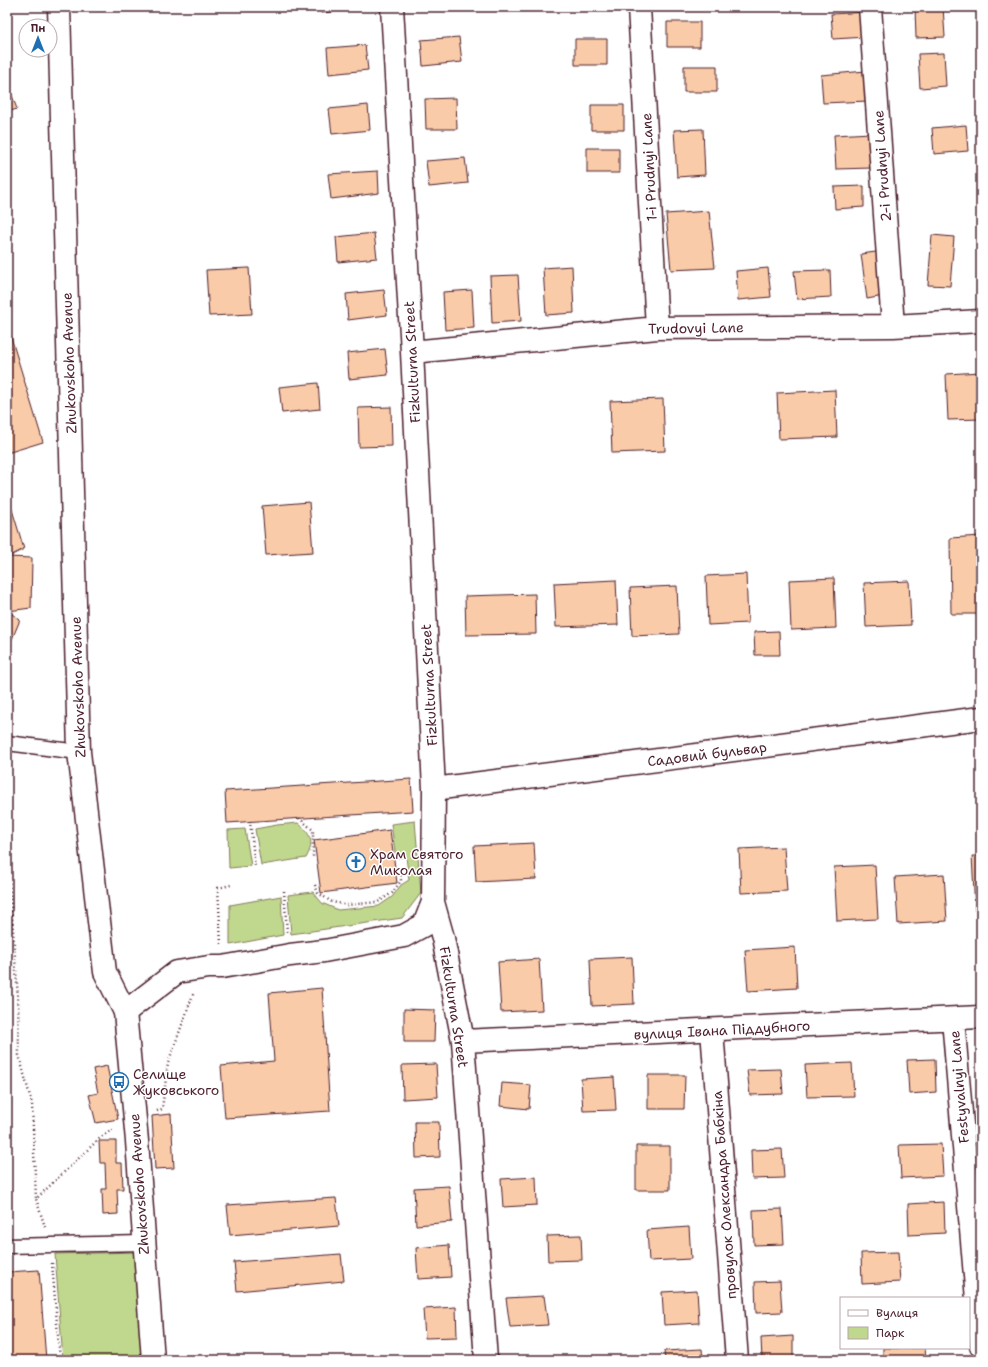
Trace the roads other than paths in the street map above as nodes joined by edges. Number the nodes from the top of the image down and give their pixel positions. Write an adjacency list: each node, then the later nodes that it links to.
1 (59, 7): 11 (street, Zhukovskoho Avenue)
2 (392, 7): 8 (street, Fizkulturna Street)
3 (639, 7): 7 (street, 1-i Prudnyi Lane)
4 (870, 7): 6 (street, 2-i Prudnyi Lane)
5 (981, 321): 6 (street, Trudovyi Lane)
6 (893, 326): 7 (street, Trudovyi Lane)
7 (657, 328): 8 (street, Trudovyi Lane)
8 (412, 352): 12 (street, Fizkulturna Street)
9 (981, 718): 12 (street, Садовий бульвар)
10 (7, 742): 11 (lane)
11 (79, 752): 14 (street, Zhukovskoho Avenue)
12 (434, 789): 13 (street, Fizkulturna Street)
13 (433, 902): 14 (street); 18 (street, Fizkulturna Street)
14 (125, 1012): 19 (street, Zhukovskoho Avenue)
15 (981, 1017): 16 (street, вулиця Івана Піддубного)
16 (953, 1019): 17 (street, вулиця Івана Піддубного); 21 (street, Festyvalnyi Lane)
17 (712, 1030): 18 (street, вулиця Івана Піддубного); 24 (street, провулок Олександра Бабкіна)
18 (463, 1041): 23 (street, Fizkulturna Street)
19 (143, 1243): 20 (lane); 22 (street, Zhukovskoho Avenue)
20 (7, 1246)
21 (981, 1346)
22 (153, 1360)
23 (486, 1360)
24 (736, 1360)

